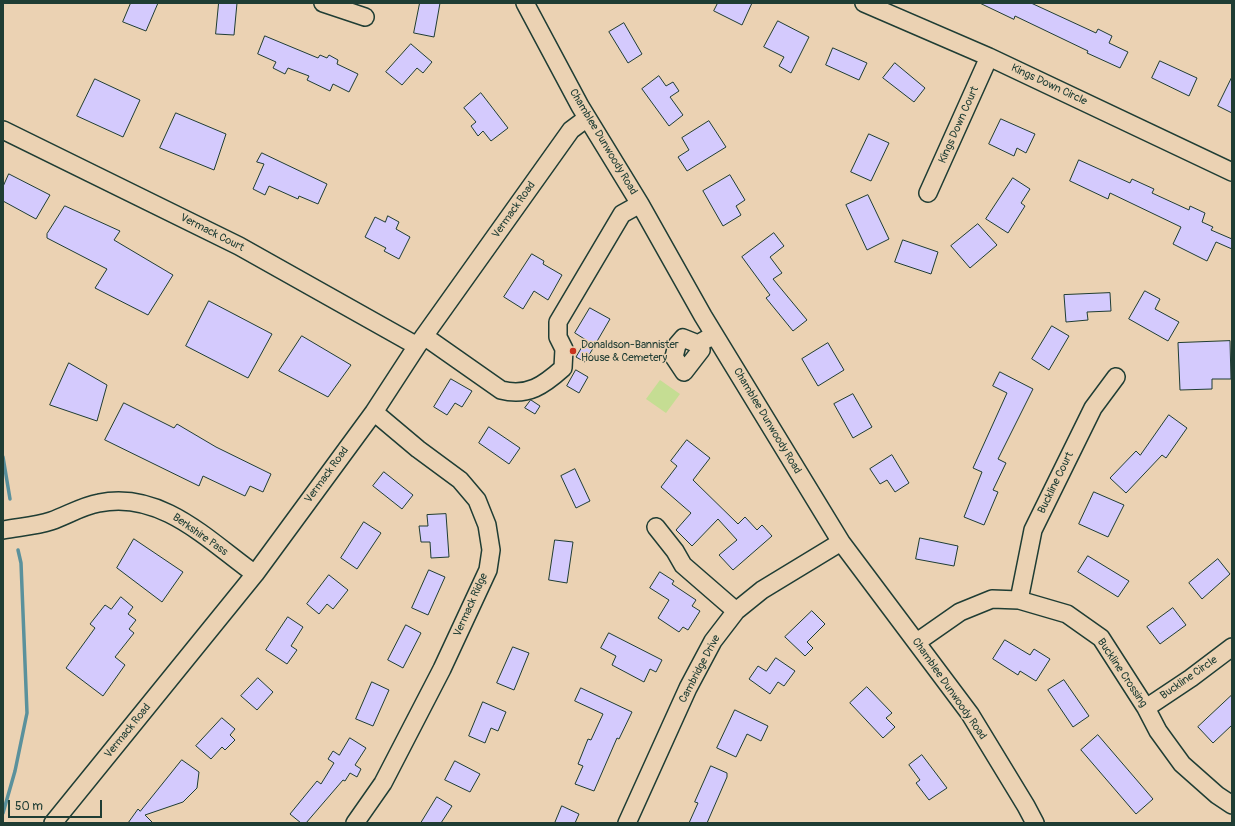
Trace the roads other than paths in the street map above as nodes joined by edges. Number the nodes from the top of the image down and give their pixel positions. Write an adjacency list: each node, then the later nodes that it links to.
1 (323, 3): 4 (street)
2 (525, 3): 6 (street, Chamblee Dunwoody Road)
3 (864, 3): 5 (street, Kings Down Circle)
4 (365, 17)
5 (989, 57): 8 (street, Kings Down Circle); 9 (street, Kings Down Court)
6 (587, 118): 10 (street, Chamblee Dunwoody Road); 12 (street, Vermack Road)
7 (3, 130): 12 (street, Vermack Court)
8 (1232, 172)
9 (928, 192)
10 (640, 204): 11 (street, Chamblee Dunwoody Road); 12 (street, Vermack Court)
11 (714, 335): 13 (street); 18 (street, Chamblee Dunwoody Road)
12 (420, 341): 15 (street, Vermack Road)
13 (698, 344)
14 (1116, 377): 20 (street, Buckline Court)
15 (374, 412): 19 (street, Vermack Road); 27 (street, Vermack Ridge)
16 (656, 527): 21 (street)
17 (3, 530): 19 (street, Berkshire Pass)
18 (841, 542): 21 (street, Cambridge Drive); 22 (street, Chamblee Dunwoody Road)
19 (255, 574): 26 (street, Vermack Road)
20 (1019, 600): 22 (street, Buckline Crossing); 24 (street, Buckline Crossing)
21 (736, 611): 28 (street, Cambridge Drive)
22 (917, 642): 29 (street, Chamblee Dunwoody Road)
23 (1232, 647): 24 (street, Buckline Circle)
24 (1146, 708): 25 (street, Buckline Crossing)
25 (1232, 805)
26 (53, 823)
27 (355, 823)
28 (627, 823)
29 (1035, 823)

